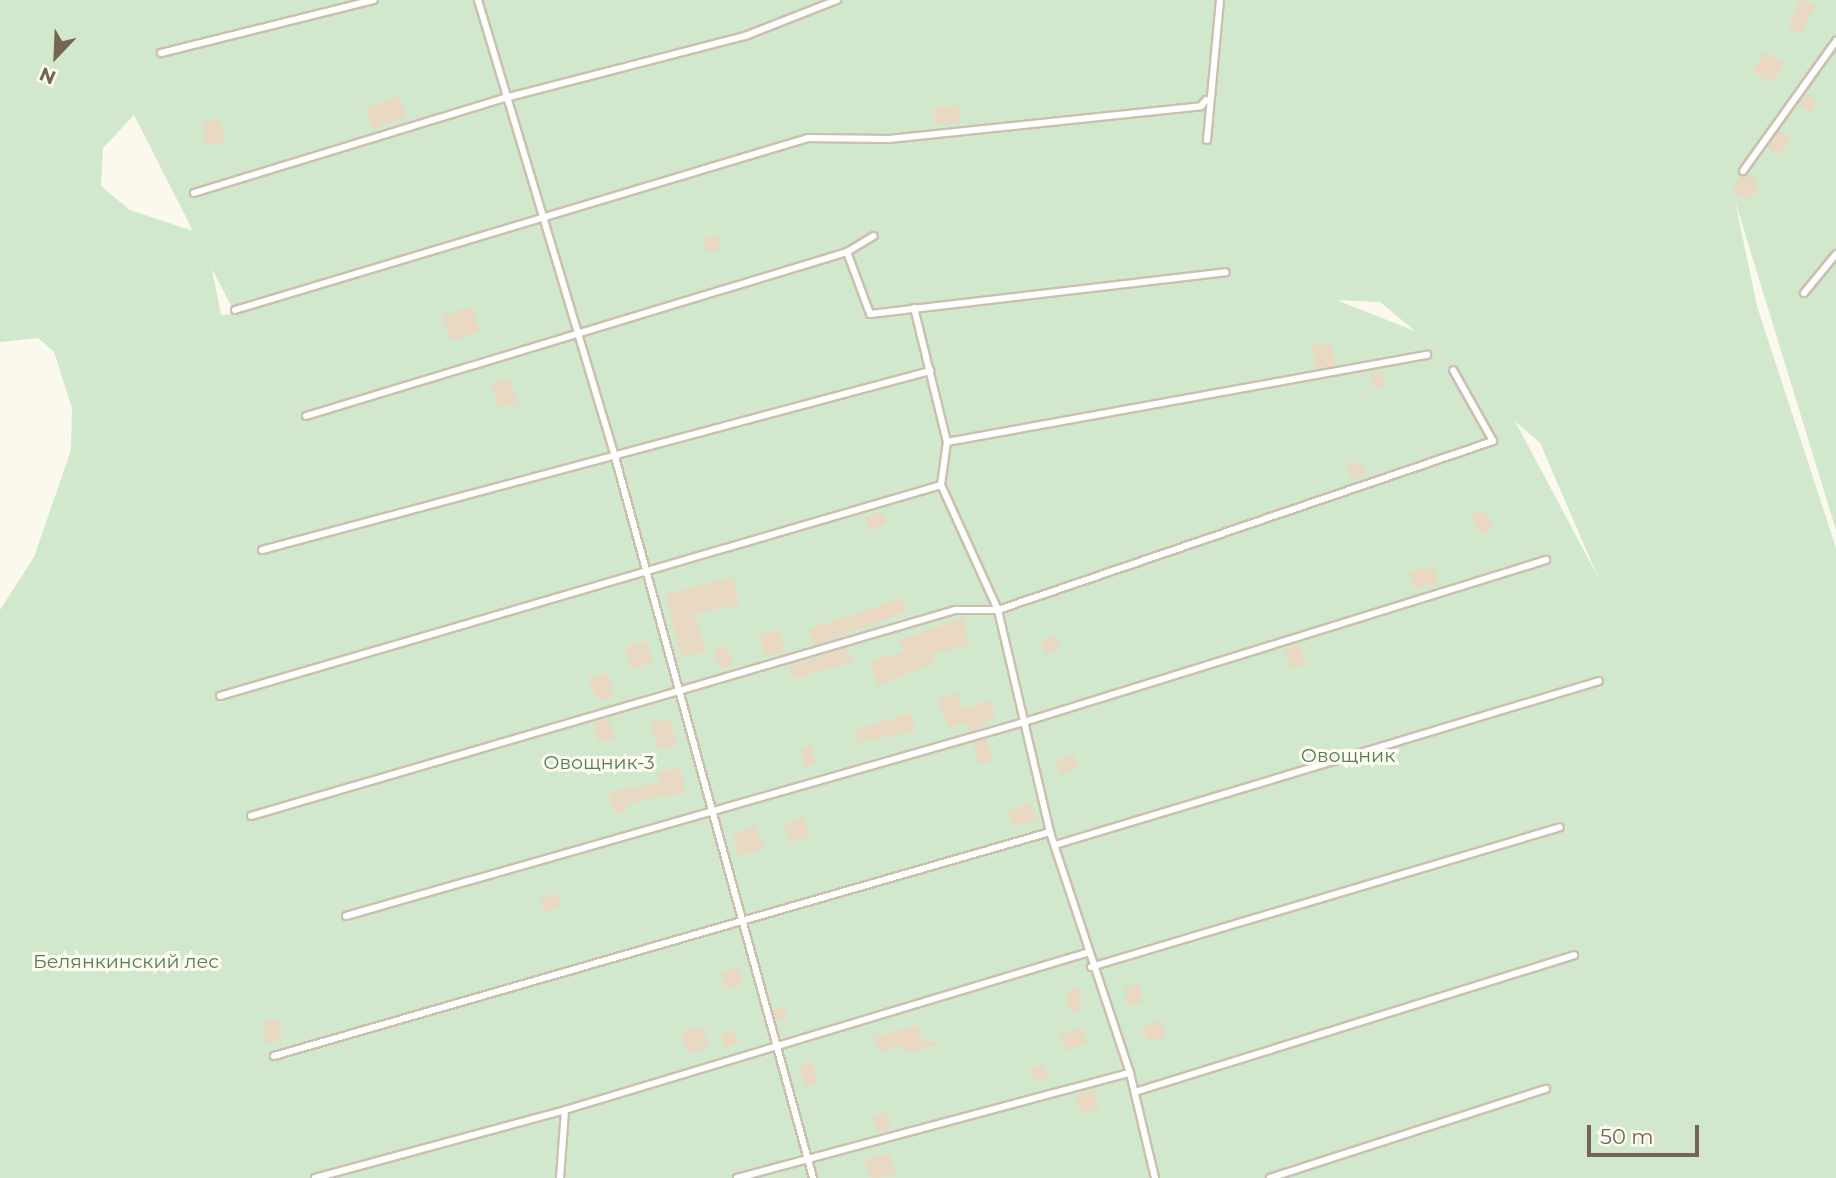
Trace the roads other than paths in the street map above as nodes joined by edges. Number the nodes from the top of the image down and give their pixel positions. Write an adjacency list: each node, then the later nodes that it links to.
1 (373, 0): 6 (lane)
2 (478, 0): 7 (lane)
3 (837, 0): 7 (lane)
4 (1220, 0): 8 (lane)
5 (1836, 41): 10 (lane)
6 (161, 53)
7 (505, 98): 11 (lane); 12 (lane)
8 (1206, 100): 9 (lane); 12 (lane)
9 (1207, 140)
10 (1742, 171)
11 (194, 193)
12 (542, 219): 19 (lane); 20 (lane)
13 (874, 236): 14 (lane)
14 (846, 252): 18 (lane); 20 (lane)
15 (1836, 254): 17 (lane)
16 (1226, 272): 18 (lane)
17 (1804, 293)
18 (914, 308): 23 (lane)
19 (235, 310)
20 (576, 337): 24 (lane); 26 (lane)
21 (1427, 355): 25 (lane)
22 (1453, 370): 31 (lane)
23 (930, 371): 25 (lane); 26 (lane)
24 (306, 416)
25 (947, 442): 27 (lane)
26 (615, 457): 28 (lane); 30 (lane)
27 (941, 485): 30 (lane); 31 (lane)
28 (262, 550)
29 (1546, 559): 35 (lane)
30 (648, 571): 33 (lane); 34 (lane)
31 (998, 610): 33 (lane); 35 (lane)
32 (1599, 681): 40 (lane)
33 (681, 689): 36 (lane); 37 (lane)
34 (220, 696)
35 (1021, 723): 36 (lane); 39 (lane)
36 (715, 807): 41 (lane); 42 (lane)
37 (251, 816)
38 (1560, 827): 45 (lane)
39 (1049, 832): 40 (lane); 42 (lane)
40 (1055, 845): 43 (lane)
41 (346, 916)
42 (739, 924): 46 (lane); 47 (lane)
43 (1086, 953): 45 (lane); 46 (lane)
44 (1574, 955): 50 (lane)
45 (1091, 967): 48 (lane)
46 (777, 1041): 51 (lane); 52 (lane)
47 (274, 1056)
48 (1130, 1073): 50 (lane); 52 (lane)
49 (1546, 1089): 58 (lane)
50 (1135, 1092): 57 (lane)
51 (565, 1110): 53 (lane); 54 (lane)
52 (807, 1160): 55 (lane); 56 (lane)
53 (315, 1178)
54 (560, 1178)
55 (737, 1178)
56 (813, 1178)
57 (1155, 1178)
58 (1270, 1178)

